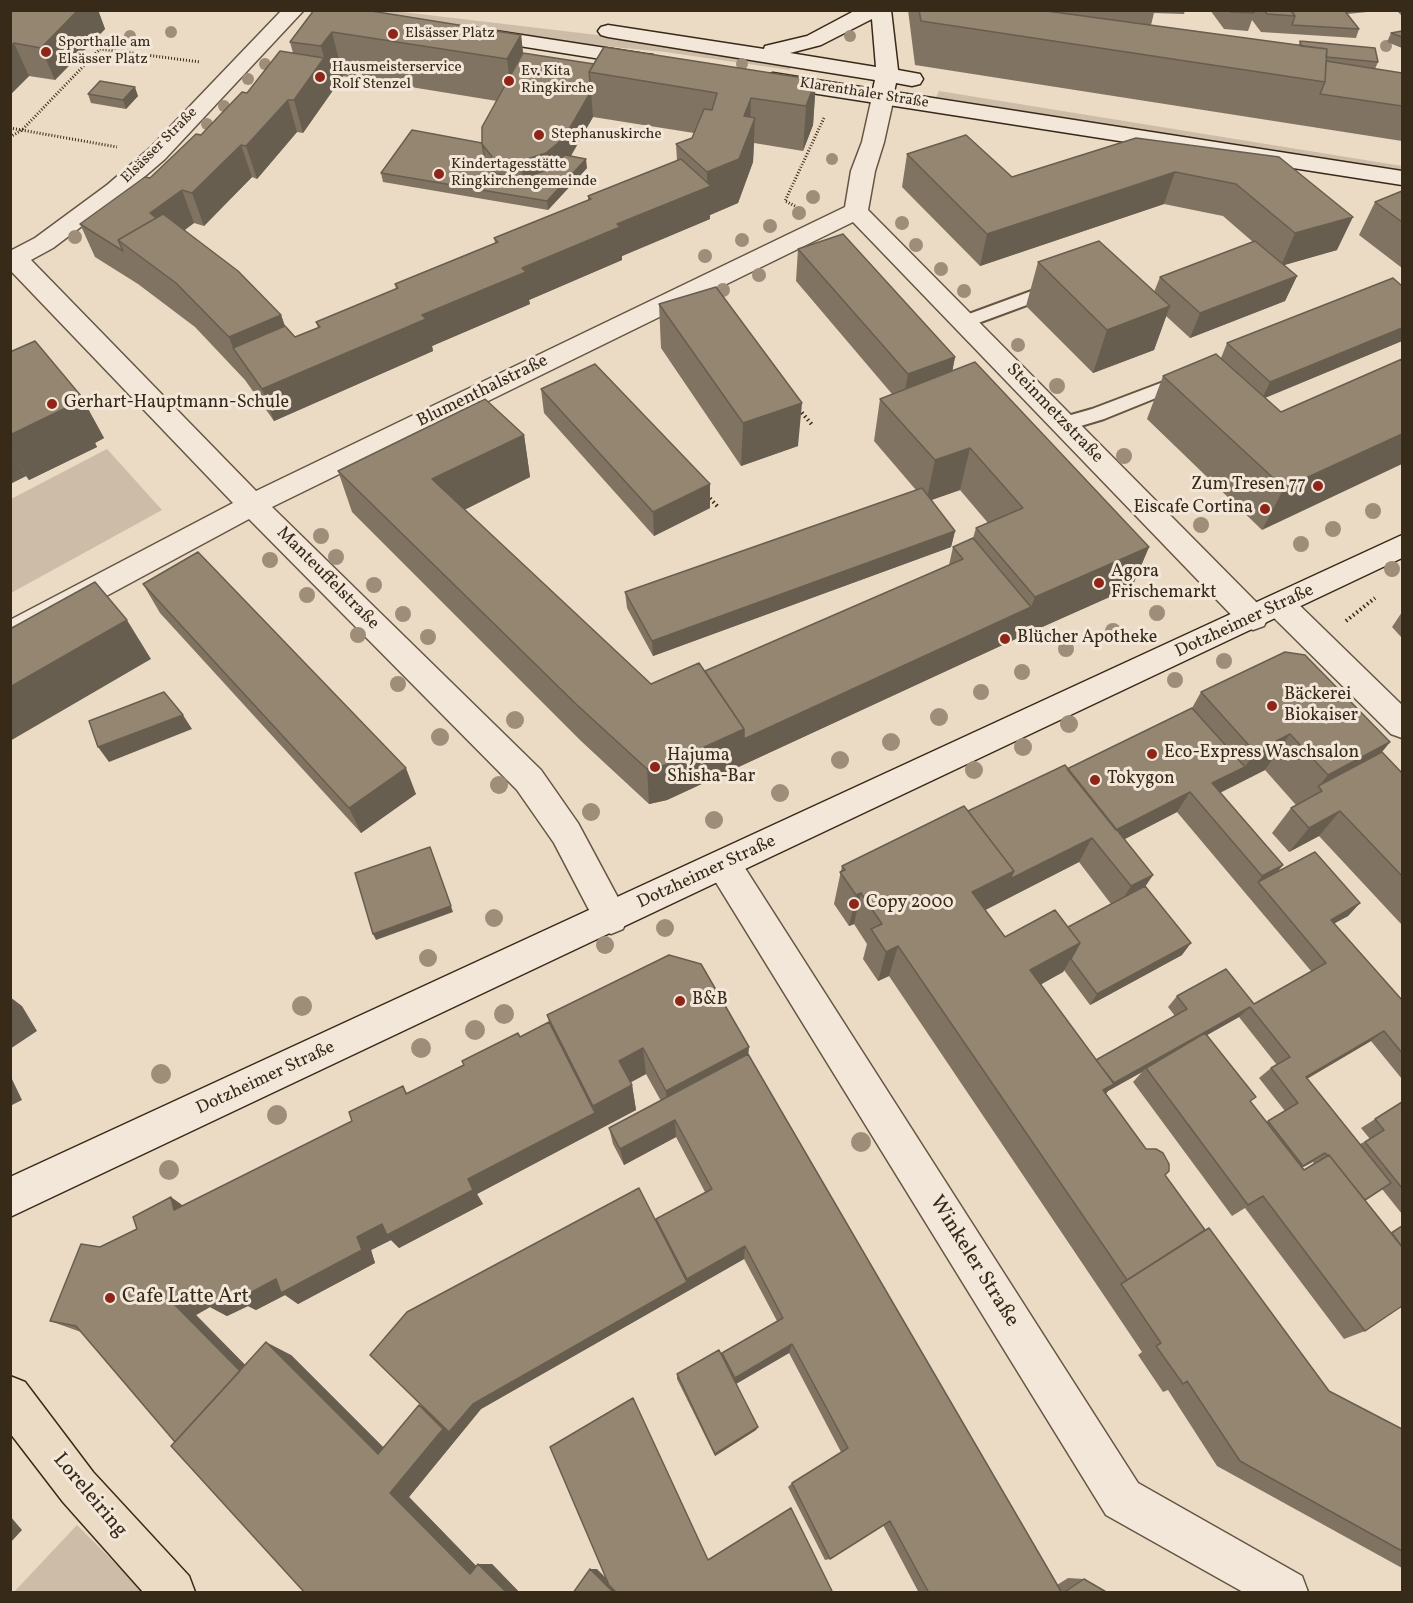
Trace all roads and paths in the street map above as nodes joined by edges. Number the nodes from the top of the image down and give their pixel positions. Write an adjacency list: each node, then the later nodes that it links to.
1 (294, 10): 8 (street, Elsässer Straße)
2 (873, 10): 6 (street)
3 (881, 10): 10 (street)
4 (592, 29): 6 (street, Klarenthaler Straße)
5 (458, 31): 7 (street)
6 (758, 54): 10 (street, Klarenthaler Straße)
7 (667, 64)
8 (237, 67): 13 (path); 15 (street, Elsässer Straße)
9 (748, 76): 10 (street, Klarenthaler Straße)
10 (885, 86): 16 (street, Klarenthaler Straße); 17 (street, Klarenthaler Straße); 19 (street)
11 (824, 118): 18 (path)
12 (10, 128): 13 (path)
13 (22, 129): 14 (path); 15 (path)
14 (10, 137)
15 (156, 154): 20 (street, Elsässer Straße)
16 (1402, 160)
17 (1402, 178)
18 (804, 210)
19 (856, 211): 22 (street, Steinmetzstraße); 28 (street, Blumenthalstraße)
20 (13, 260): 28 (street, Manteuffelstraße)
21 (1068, 284): 22 (lane)
22 (964, 322): 25 (street, Steinmetzstraße)
23 (1201, 374): 25 (lane)
24 (792, 400): 26 (path)
25 (1064, 424): 32 (street, Steinmetzstraße)
26 (813, 426)
27 (702, 490): 29 (path)
28 (252, 505): 34 (street, Blumenthalstraße); 37 (street, Manteuffelstraße)
29 (718, 507)
30 (1402, 546): 32 (street, Dotzheimer Straße)
31 (1378, 596): 33 (path)
32 (1267, 612): 35 (street, Steinmetzstraße); 36 (street, Dotzheimer Straße)
33 (1344, 622)
34 (10, 634)
35 (1402, 725)
36 (724, 865): 37 (street, Dotzheimer Straße); 41 (street, Winkeler Straße)
37 (611, 918): 38 (street, Dotzheimer Straße)
38 (10, 1198)
39 (10, 1397): 40 (main road, Loreleiring)
40 (173, 1593)
41 (1286, 1593)

